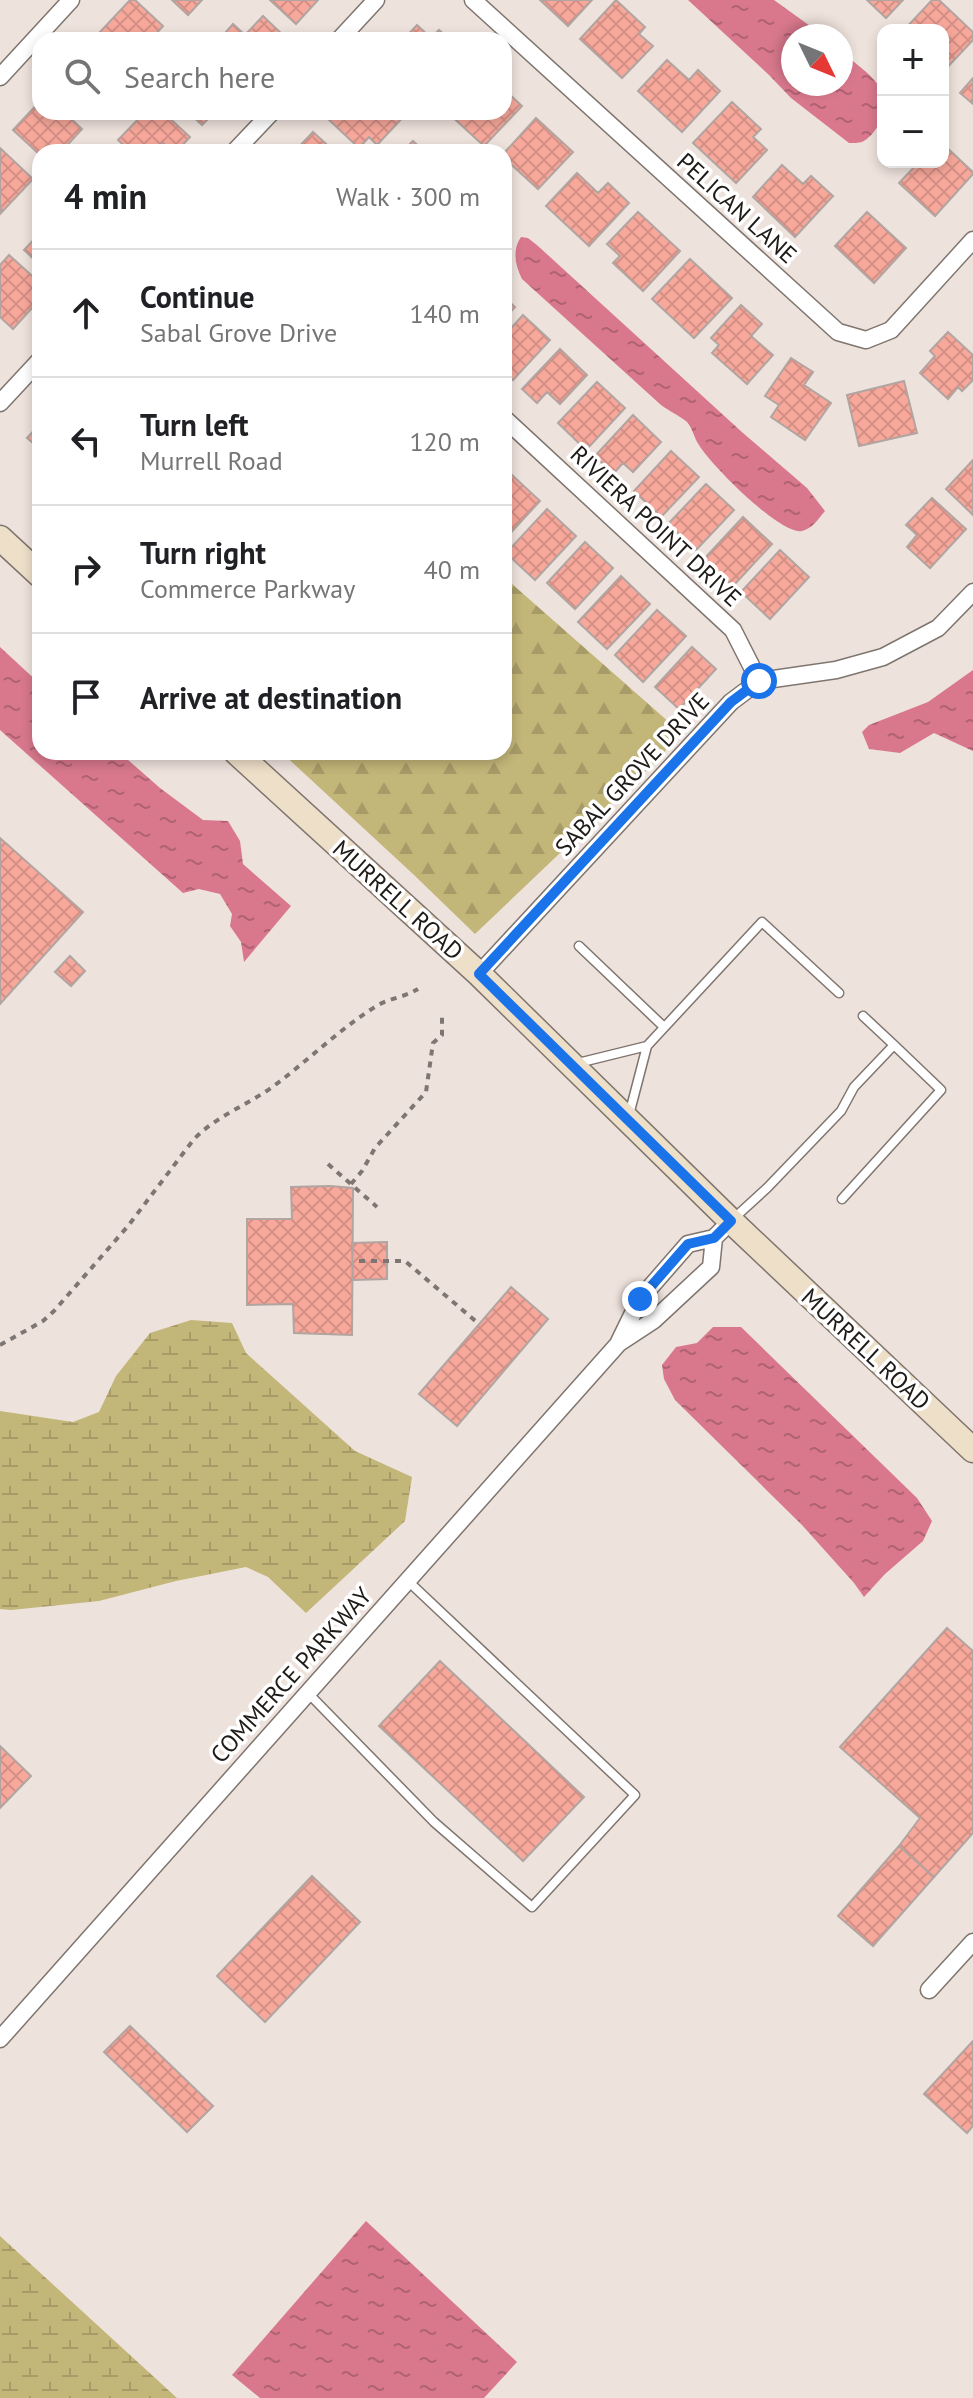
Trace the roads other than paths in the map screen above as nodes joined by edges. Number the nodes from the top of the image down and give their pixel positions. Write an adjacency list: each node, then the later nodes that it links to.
1 (71, 0): 4 (street)
2 (376, 0): 5 (street)
3 (473, 0): 6 (street, PELICAN LANE)
4 (41, 32)
5 (346, 32)
6 (508, 32)
7 (512, 35): 12 (street, PELICAN LANE)
8 (32, 42): 9 (street)
9 (0, 77)
10 (264, 120): 11 (street)
11 (242, 144)
12 (973, 240)
13 (32, 369): 14 (street)
14 (0, 403)
15 (512, 425): 19 (street, RIVIERA POINT DRIVE)
16 (1, 542): 17 (street)
17 (32, 568)
18 (973, 592): 19 (street)
19 (759, 681): 22 (street, SABAL GROVE DRIVE)
20 (245, 760): 22 (street, MURRELL ROAD)
21 (579, 946): 25 (lane)
22 (479, 974): 28 (street, MURRELL ROAD)
23 (839, 993): 25 (lane)
24 (863, 1016): 26 (lane)
25 (664, 1027): 27 (lane)
26 (894, 1045): 30 (lane); 31 (lane)
27 (647, 1046): 28 (lane); 29 (lane)
28 (573, 1065): 29 (street, MURRELL ROAD)
29 (628, 1120): 31 (street, MURRELL ROAD)
30 (842, 1199)
31 (722, 1230): 32 (street, COMMERCE PARKWAY); 32 (street, COMMERCE PARKWAY); 33 (street, MURRELL ROAD)
32 (619, 1343): 34 (street, COMMERCE PARKWAY)
33 (973, 1450)
34 (407, 1581): 35 (street, COMMERCE PARKWAY); 35 (lane)
35 (308, 1693): 38 (street, COMMERCE PARKWAY)
36 (973, 1942): 37 (street)
37 (929, 1990)
38 (0, 2039)

